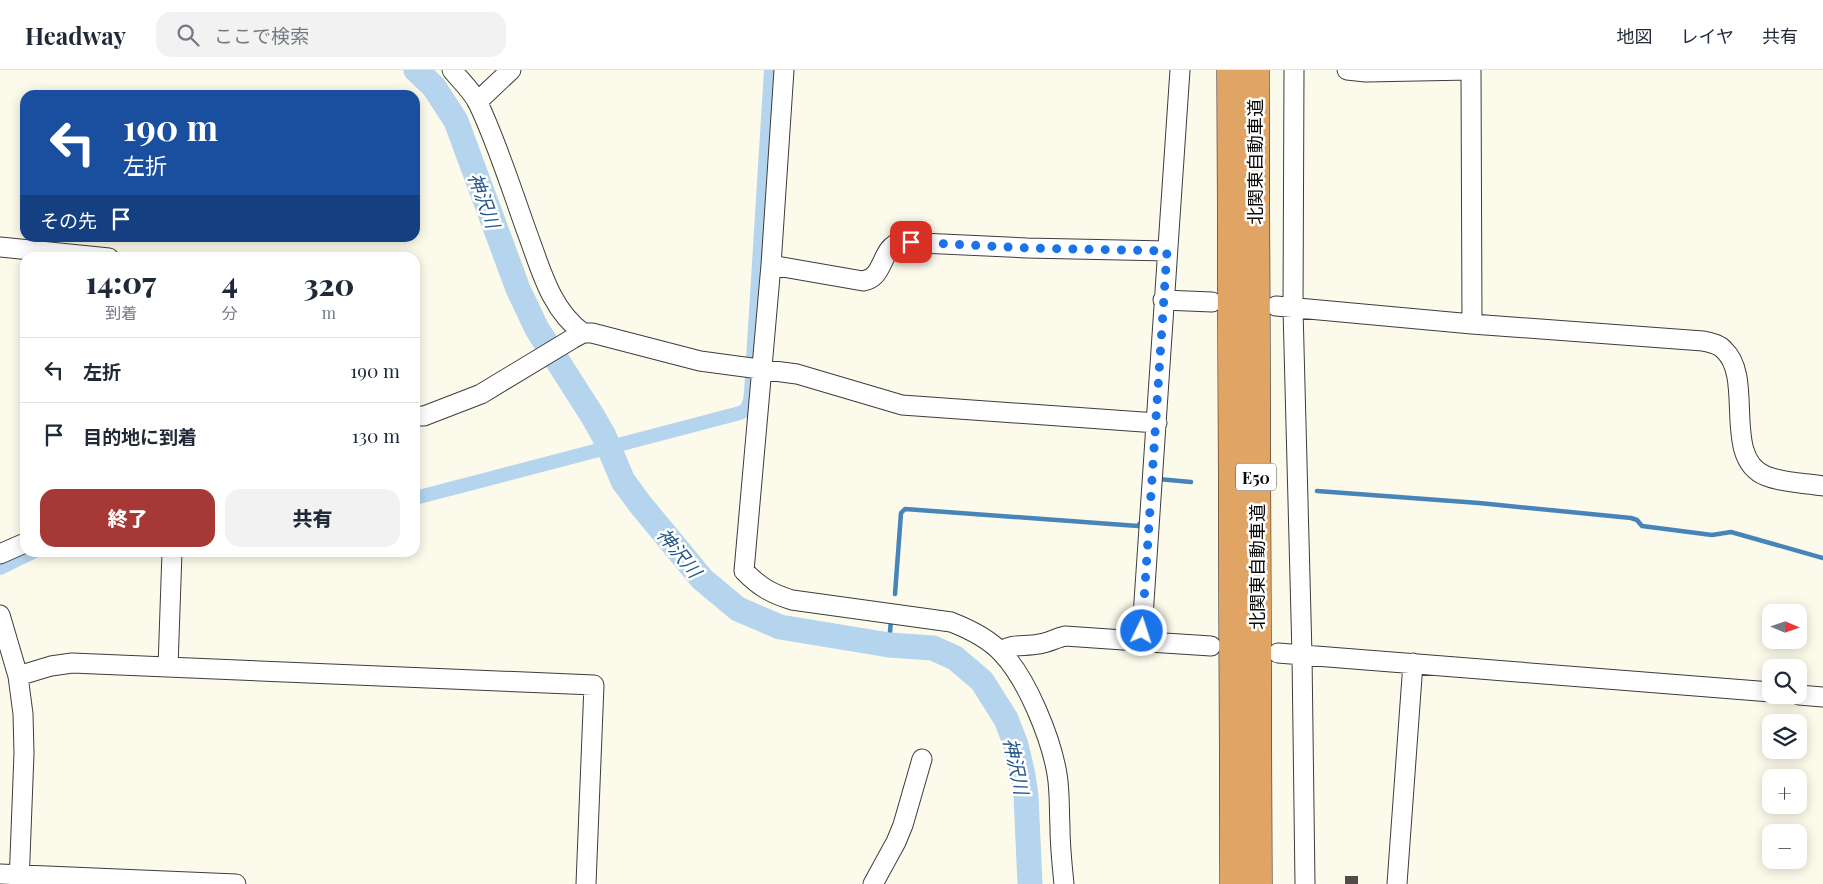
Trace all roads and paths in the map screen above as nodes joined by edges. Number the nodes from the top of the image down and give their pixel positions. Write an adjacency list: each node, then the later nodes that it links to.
1 (452, 70): 10 (street)
2 (511, 70): 10 (street)
3 (784, 70): 14 (street)
4 (1180, 70): 12 (street)
5 (1231, 70): 46 (highway, 北関東自動車道 / E50)
6 (1255, 70): 47 (highway, 北関東自動車道 / E50)
7 (1294, 70): 17 (street)
8 (1347, 70): 9 (street)
9 (1470, 70): 18 (street)
10 (477, 102): 19 (street)
11 (0, 247): 13 (street)
12 (1167, 251): 14 (street); 15 (street)
13 (50, 252)
14 (771, 265): 20 (street)
15 (1163, 300): 16 (street); 22 (street)
16 (1212, 302)
17 (1285, 307): 18 (street); 32 (street)
18 (1472, 324): 23 (street)
19 (577, 336): 20 (street); 21 (street)
20 (755, 369): 22 (street); 30 (street)
21 (420, 416)
22 (1157, 423): 28 (street)
23 (1823, 486)
24 (20, 545): 25 (street)
25 (0, 554)
26 (172, 557): 34 (street)
27 (0, 616): 35 (street)
28 (1144, 639): 29 (street); 30 (street)
29 (1211, 646)
30 (1001, 651): 45 (street)
31 (1278, 653): 32 (street)
32 (1302, 654): 33 (street); 48 (street)
33 (1413, 663): 36 (street); 49 (street)
34 (168, 667): 35 (street); 43 (street)
35 (18, 676): 41 (street)
36 (1762, 691)
37 (1807, 696): 38 (street)
38 (1823, 697)
39 (922, 759): 44 (street)
40 (0, 874): 41 (street)
41 (20, 879): 42 (street)
42 (236, 884)
43 (586, 884)
44 (873, 884)
45 (1064, 884)
46 (1234, 884)
47 (1258, 884)
48 (1305, 884)
49 (1397, 884)

